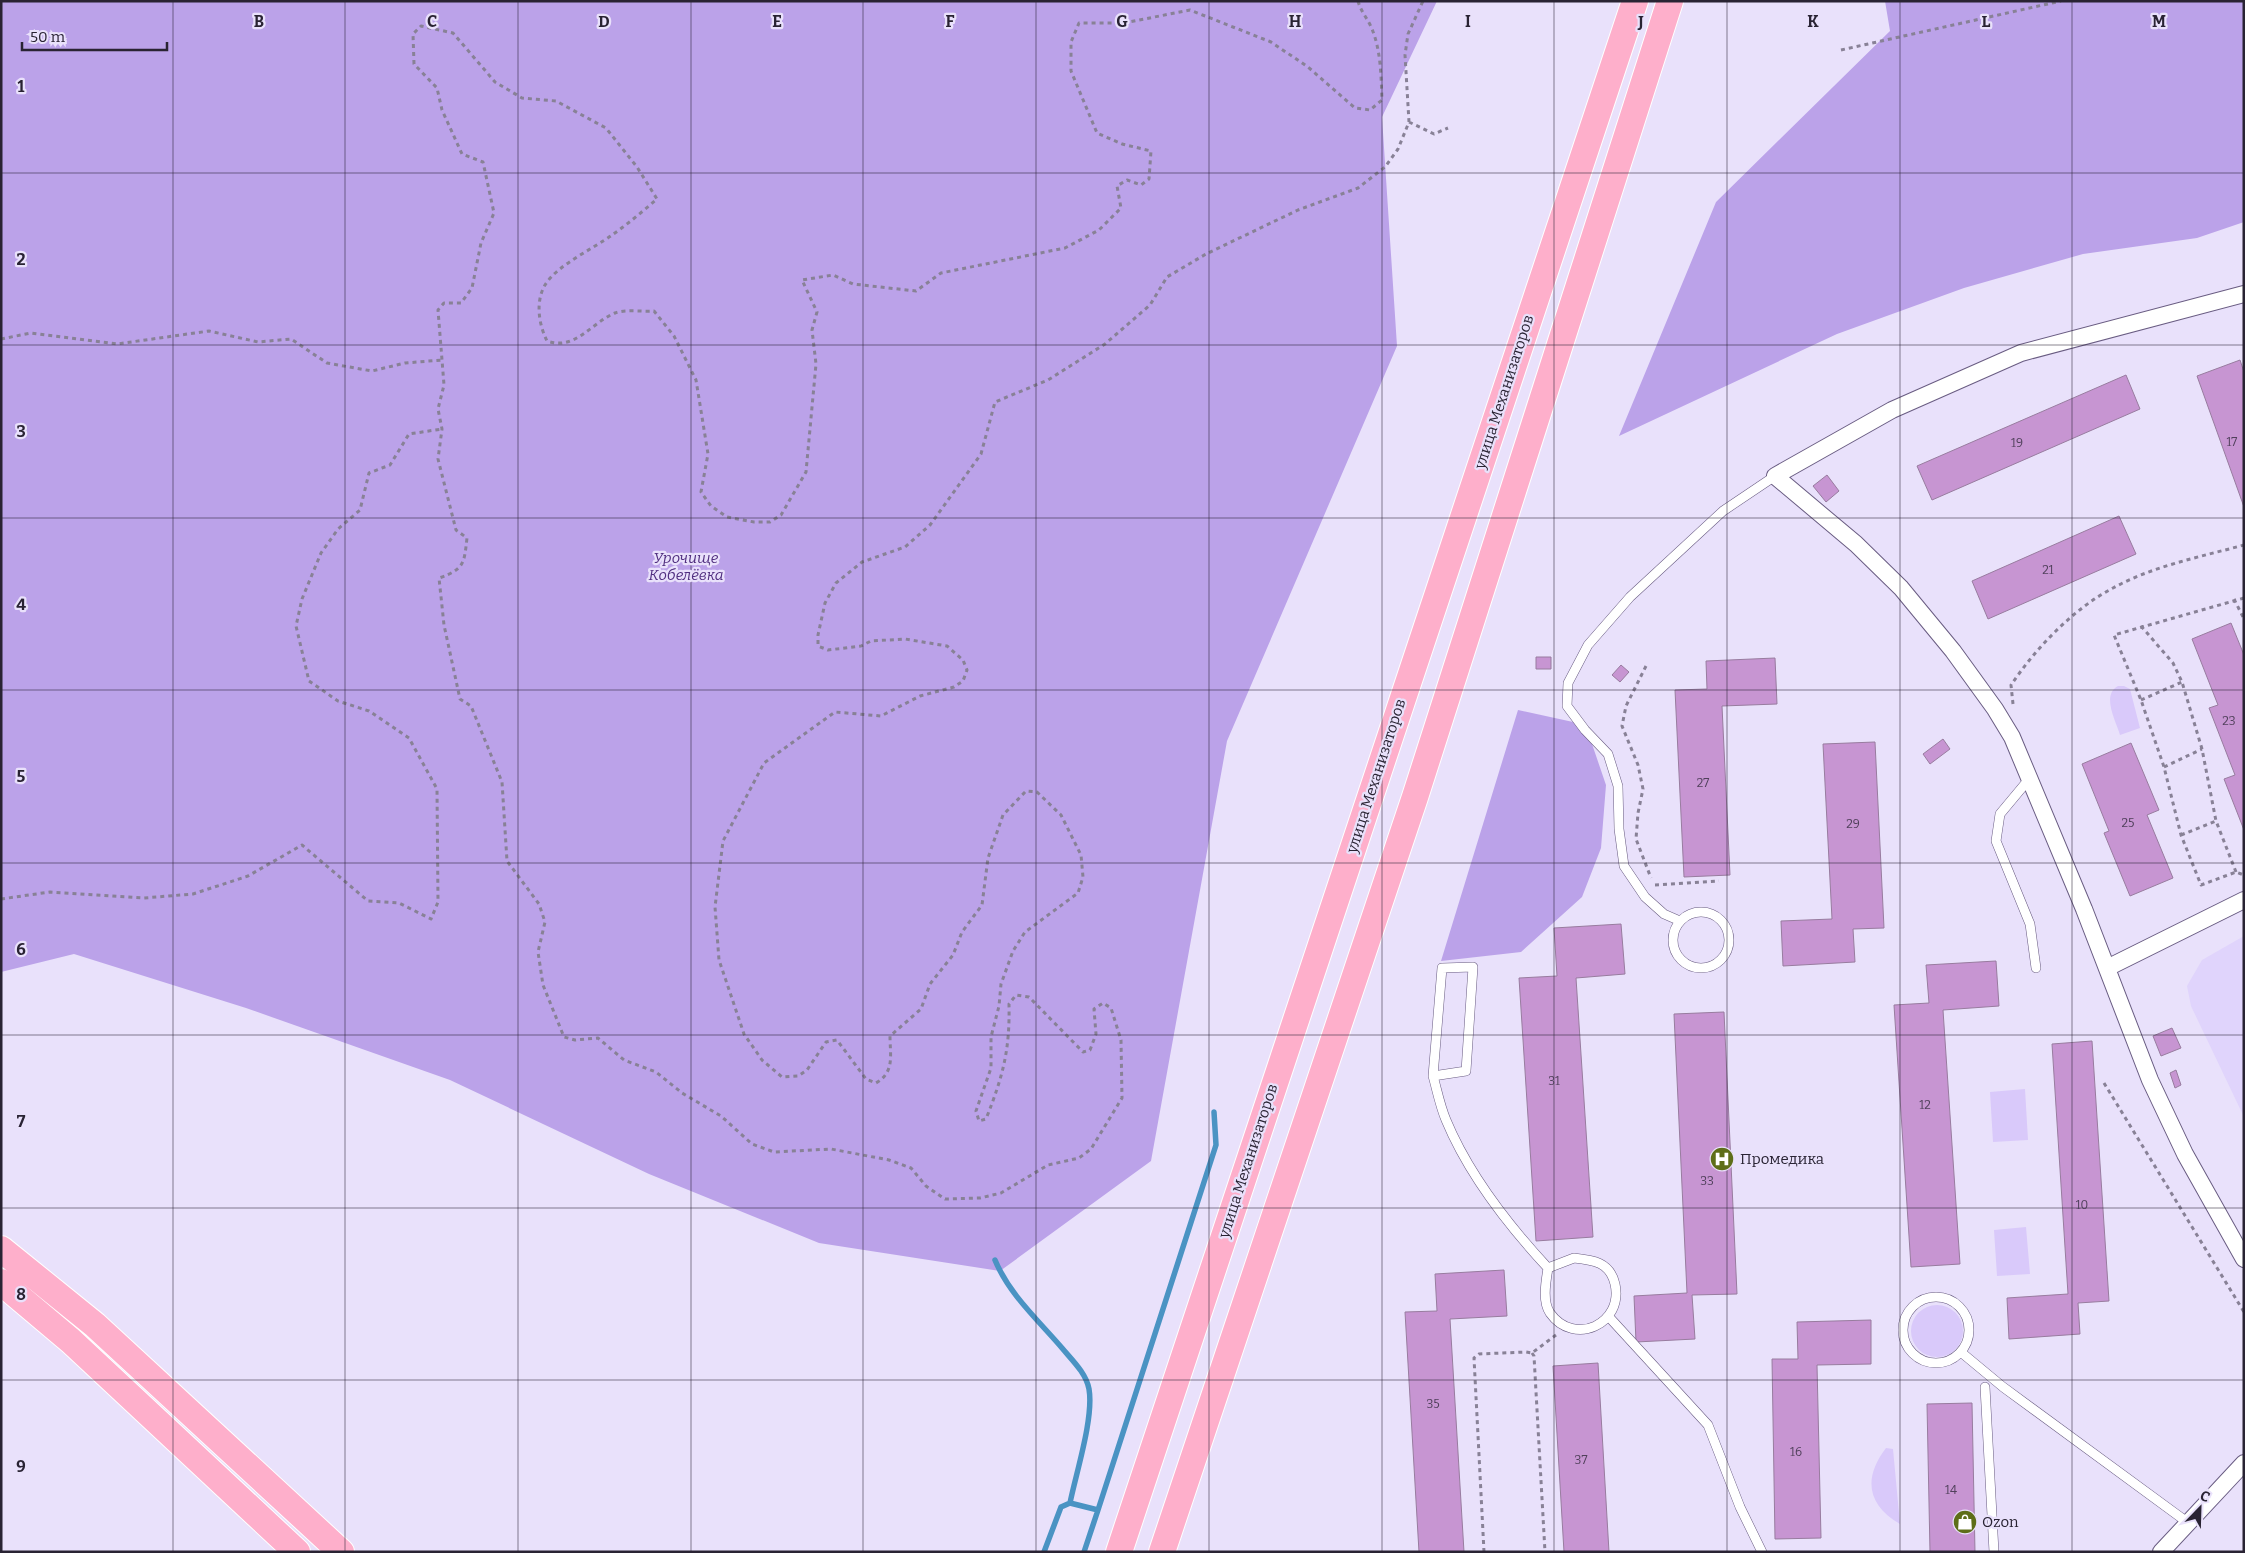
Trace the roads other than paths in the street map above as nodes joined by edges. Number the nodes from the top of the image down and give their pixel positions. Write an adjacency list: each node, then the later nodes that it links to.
1 (1635, 1): 22 (main road, улица Механизаторов)
2 (1670, 1): 23 (main road)
3 (2244, 294): 4 (street)
4 (1774, 476): 5 (street); 7 (lane)
5 (2030, 778): 8 (lane); 9 (street)
6 (2244, 900): 9 (street)
7 (1680, 921): 7 (lane)
8 (2036, 968)
9 (2107, 968): 12 (street)
10 (1433, 1076): 10 (lane); 13 (lane)
11 (1, 1249): 21 (main road)
12 (2244, 1259)
13 (1548, 1268): 15 (lane); 15 (lane)
14 (1, 1282): 20 (main road)
15 (1609, 1317): 24 (lane)
16 (1962, 1353): 16 (lane); 19 (lane)
17 (1985, 1388): 25 (lane)
18 (2244, 1463): 19 (street)
19 (2187, 1522): 26 (street)
20 (297, 1552)
21 (341, 1552)
22 (1119, 1552)
23 (1162, 1552)
24 (1762, 1552)
25 (1994, 1552)
26 (2161, 1552)

